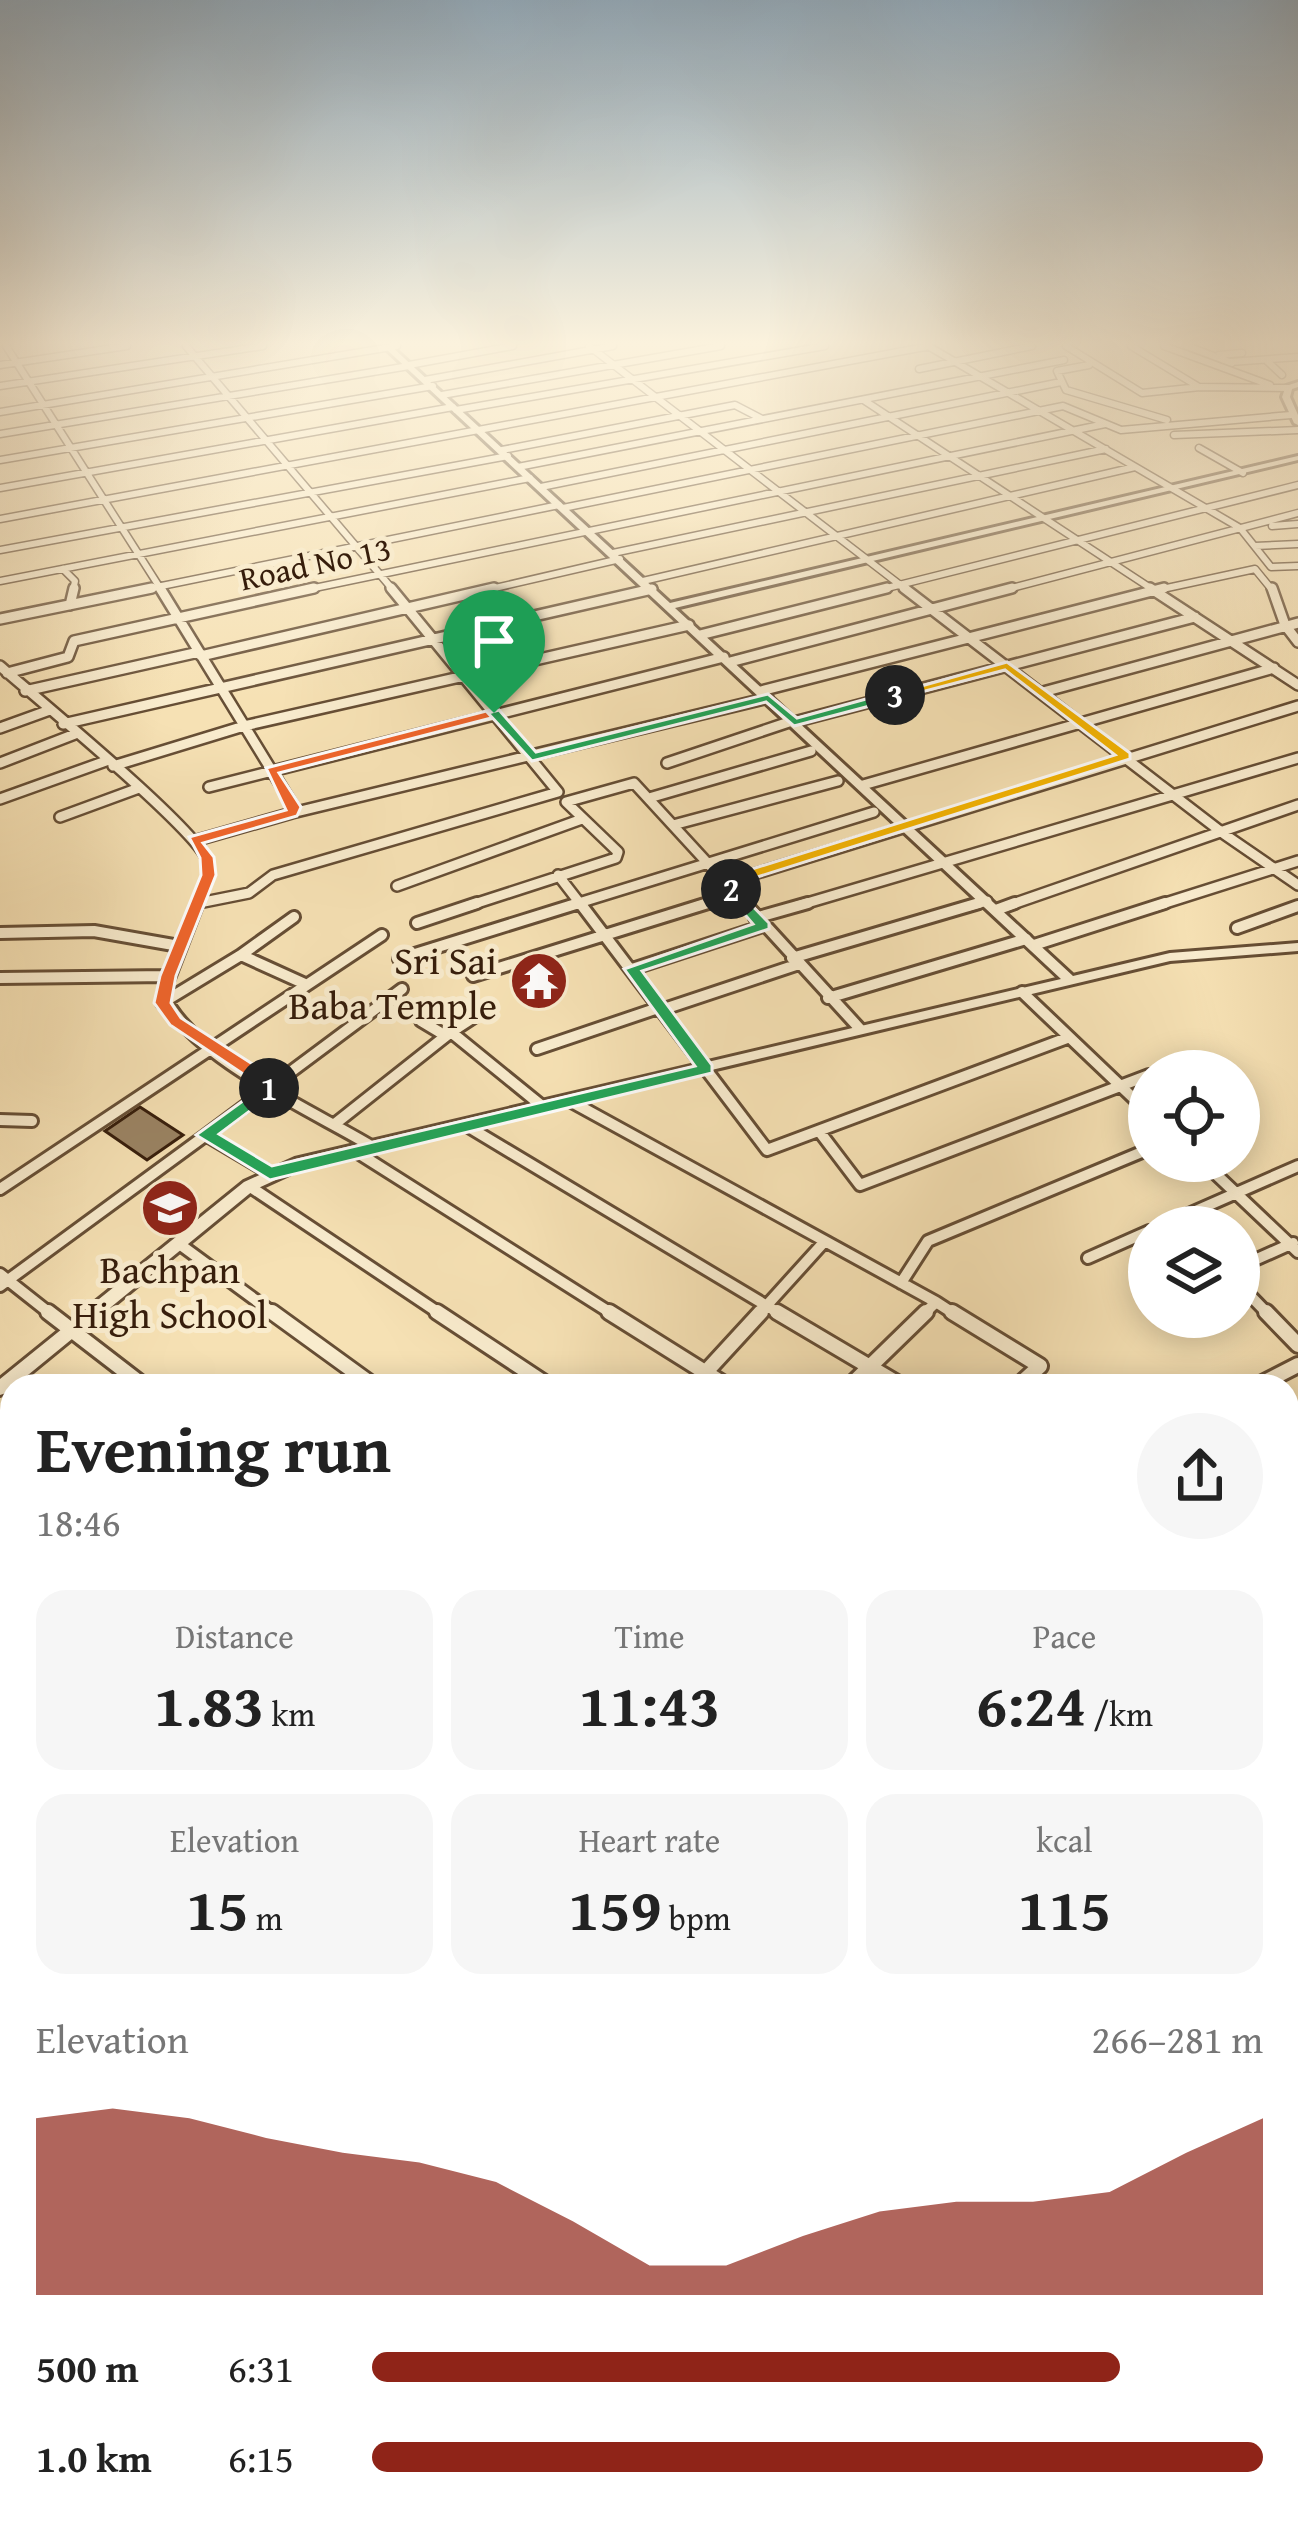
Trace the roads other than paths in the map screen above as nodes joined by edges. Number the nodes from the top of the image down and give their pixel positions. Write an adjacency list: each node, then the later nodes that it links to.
1 (83, 464): 20 (street)
2 (134, 464): 20 (street)
3 (299, 464): 16 (street)
4 (450, 464): 29 (street)
5 (515, 464): 17 (street)
6 (534, 464): 17 (street)
7 (656, 464): 26 (street)
8 (741, 464): 19 (street)
9 (779, 464): 19 (street)
10 (904, 464): 28 (street, Road No 13)
11 (961, 464): 22 (street)
12 (1037, 464): 22 (street)
13 (1130, 464): 18 (street)
14 (1228, 464): 21 (street)
15 (1275, 464): 21 (street)
16 (287, 466): 29 (street); 31 (street)
17 (518, 467): 23 (street)
18 (1135, 467): 27 (street); 30 (street)
19 (749, 470): 28 (street); 32 (street)
20 (89, 472): 25 (street); 31 (street)
21 (1243, 472): 27 (street)
22 (981, 476): 30 (street); 34 (street)
23 (530, 478): 26 (street); 38 (street)
24 (1296, 487): 33 (street)
25 (0, 488)
26 (541, 488): 32 (street)
27 (1167, 488): 33 (street); 36 (street)
28 (776, 490): 34 (street); 42 (street, Road No 13)
29 (309, 492): 38 (street); 40 (street)
30 (1012, 496): 36 (street); 43 (street)
31 (104, 500): 37 (street); 40 (street)
32 (561, 507): 42 (street); 47 (street)
33 (1206, 508): 41 (street); 44 (street)
34 (805, 510): 43 (street); 50 (street)
35 (1298, 513): 41 (street)
36 (1043, 517): 44 (street); 51 (street)
37 (0, 519)
38 (331, 519): 47 (street); 49 (street)
39 (1298, 524): 41 (street)
40 (119, 526): 48 (street); 49 (street)
41 (1240, 528): 46 (street); 52 (street)
42 (588, 530): 50 (street); 55 (street, Road No 13)
43 (837, 536): 51 (street); 57 (street)
44 (1077, 539): 52 (street); 58 (street)
45 (1298, 544): 46 (street)
46 (1256, 546): 53 (street)
47 (355, 548): 55 (street); 59 (street)
48 (0, 550)
49 (138, 555): 54 (street); 59 (street)
50 (616, 556): 57 (street); 64 (street)
51 (867, 560): 58 (street); 65 (street)
52 (1114, 562): 60 (street); 66 (street)
53 (1298, 566)
54 (63, 569): 56 (street); 63 (street)
55 (379, 574): 64 (street); 67 (street, Road No 13)
56 (0, 581)
57 (647, 585): 65 (street); 75 (street)
58 (904, 587): 66 (street); 73 (street)
59 (160, 588): 63 (street); 67 (street)
60 (1156, 590): 61 (street); 68 (street); 74 (street)
61 (1281, 602): 62 (street); 72 (street)
62 (1298, 603)
63 (70, 605): 69 (street)
64 (407, 606): 75 (street); 78 (street)
65 (671, 606): 71 (street)
66 (931, 609): 74 (street); 79 (street)
67 (176, 617): 78 (street); 82 (street, Road No 13)
68 (1195, 617): 77 (street); 80 (street)
69 (0, 619)
70 (1298, 623): 72 (street)
71 (689, 625): 73 (street); 83 (street)
72 (1284, 629): 76 (street); 77 (street)
73 (700, 635): 79 (street)
74 (967, 635): 80 (street); 88 (street)
75 (433, 640): 83 (street); 85 (street)
76 (1298, 641)
77 (1234, 642): 81 (street); 87 (street)
78 (200, 654): 85 (street); 86 (street)
79 (727, 660): 88 (street); 91 (street)
80 (1007, 665): 87 (street); 92 (street)
81 (1274, 668): 84 (street); 94 (street)
82 (3, 670): 86 (street)
83 (465, 675): 91 (street); 95 (street)
84 (1296, 681)
85 (223, 691): 93 (street); 95 (street)
86 (25, 692): 90 (street)
87 (1043, 692): 94 (street)
88 (765, 694): 92 (street); 100 (street)
89 (1298, 706): 99 (street)
90 (46, 711): 93 (street); 96 (street)
91 (494, 713): 100 (street); 105 (street)
92 (793, 722): 104 (street); 107 (street)
93 (63, 724): 97 (street)
94 (1085, 724): 99 (street); 107 (street)
95 (244, 725): 103 (street); 105 (street)
96 (0, 728)
97 (75, 734): 102 (street); 103 (street)
98 (812, 751): 111 (street)
99 (1125, 756): 110 (street); 119 (street)
100 (532, 757): 115 (street); 132 (street)
101 (1298, 758): 110 (street)
102 (0, 763)
103 (109, 763): 109 (street); 112 (street)
104 (667, 763)
105 (271, 771): 108 (street); 115 (street)
106 (838, 781): 118 (street)
107 (863, 785): 119 (street)
108 (209, 787)
109 (139, 788): 116 (street); 121 (street)
110 (1174, 795): 120 (street); 123 (street)
111 (649, 798): 117 (street); 118 (street)
112 (0, 799)
113 (1298, 805): 120 (street)
114 (874, 812): 124 (street)
115 (292, 813): 121 (street)
116 (60, 817)
117 (582, 819): 126 (street); 129 (street)
118 (673, 825): 124 (street)
119 (906, 825): 123 (street); 127 (street)
120 (1224, 834): 125 (street); 133 (street)
121 (194, 841): 132 (street)
122 (1298, 861): 125 (street)
123 (949, 865): 133 (street); 137 (street)
124 (709, 866): 127 (street); 131 (street)
125 (1274, 868): 128 (street); 142 (street)
126 (558, 875): 131 (street); 136 (street)
127 (725, 883): 130 (street)
128 (1298, 885)
129 (397, 886)
130 (735, 895): 137 (street); 141 (street)
131 (582, 902): 141 (street); 146 (street)
132 (199, 903): 143 (street)
133 (992, 905): 142 (street); 147 (street)
134 (1298, 906): 138 (street)
135 (294, 917): 145 (street)
136 (417, 922)
137 (759, 922): 147 (street); 148 (street)
138 (1237, 928)
139 (0, 933): 143 (street)
140 (382, 934): 153 (street)
141 (603, 935): 148 (street); 150 (street)
142 (1030, 942): 152 (street); 156 (street)
143 (179, 946): 149 (street)
144 (1298, 947): 152 (street)
145 (241, 955): 153 (street); 157 (street)
146 (399, 959)
147 (795, 961): 156 (street); 158 (street)
148 (632, 969): 158 (street)
149 (168, 976): 151 (street); 157 (street)
150 (473, 976)
151 (0, 978)
152 (1072, 982): 155 (street)
153 (305, 984): 164 (street)
154 (402, 989): 168 (street)
155 (1022, 992): 161 (street); 163 (street)
156 (827, 998): 161 (street)
157 (162, 1003): 164 (street)
158 (663, 1008): 165 (street); 166 (street)
159 (477, 1015): 162 (street)
160 (421, 1021): 162 (street)
161 (860, 1029): 166 (street)
162 (449, 1034): 172 (street); 175 (street)
163 (1067, 1038): 169 (street); 177 (street)
164 (210, 1047): 168 (street); 185 (street)
165 (537, 1049)
166 (706, 1069): 171 (street); 177 (street)
167 (1128, 1084): 169 (street)
168 (272, 1085): 175 (street); 178 (street)
169 (1120, 1087): 170 (street); 177 (street)
170 (1128, 1094)
171 (570, 1101): 172 (street); 189 (street)
172 (542, 1106): 176 (street)
173 (0, 1120): 174 (street)
174 (32, 1121)
175 (336, 1123): 179 (street)
176 (467, 1126): 179 (street); 197 (street)
177 (819, 1132)
178 (206, 1135): 182 (street); 194 (street)
179 (363, 1148): 182 (street); 202 (street)
180 (1128, 1158): 195 (street)
181 (1298, 1166): 186 (street)
182 (270, 1173): 184 (street)
183 (1225, 1182): 186 (street)
184 (249, 1186): 190 (street); 206 (street)
185 (0, 1190)
186 (1236, 1192): 187 (street); 191 (street)
187 (1205, 1206)
188 (1128, 1240): 192 (street)
189 (825, 1241): 195 (street); 197 (street)
190 (178, 1243): 199 (street); 205 (street)
191 (1296, 1246): 193 (street)
192 (1088, 1258)
193 (1260, 1259)
194 (2, 1280): 199 (street)
195 (901, 1283): 196 (street)
196 (936, 1302): 201 (street); 209 (street)
197 (767, 1306): 201 (street); 202 (street)
198 (1260, 1306): 200 (street)
199 (71, 1331): 203 (street); 204 (street)
200 (1298, 1345)
201 (870, 1363): 207 (street); 208 (street)
202 (705, 1373)
203 (17, 1374)
204 (128, 1374)
205 (358, 1374)
206 (531, 1374)
207 (860, 1374)
208 (885, 1374)
209 (1031, 1374)

